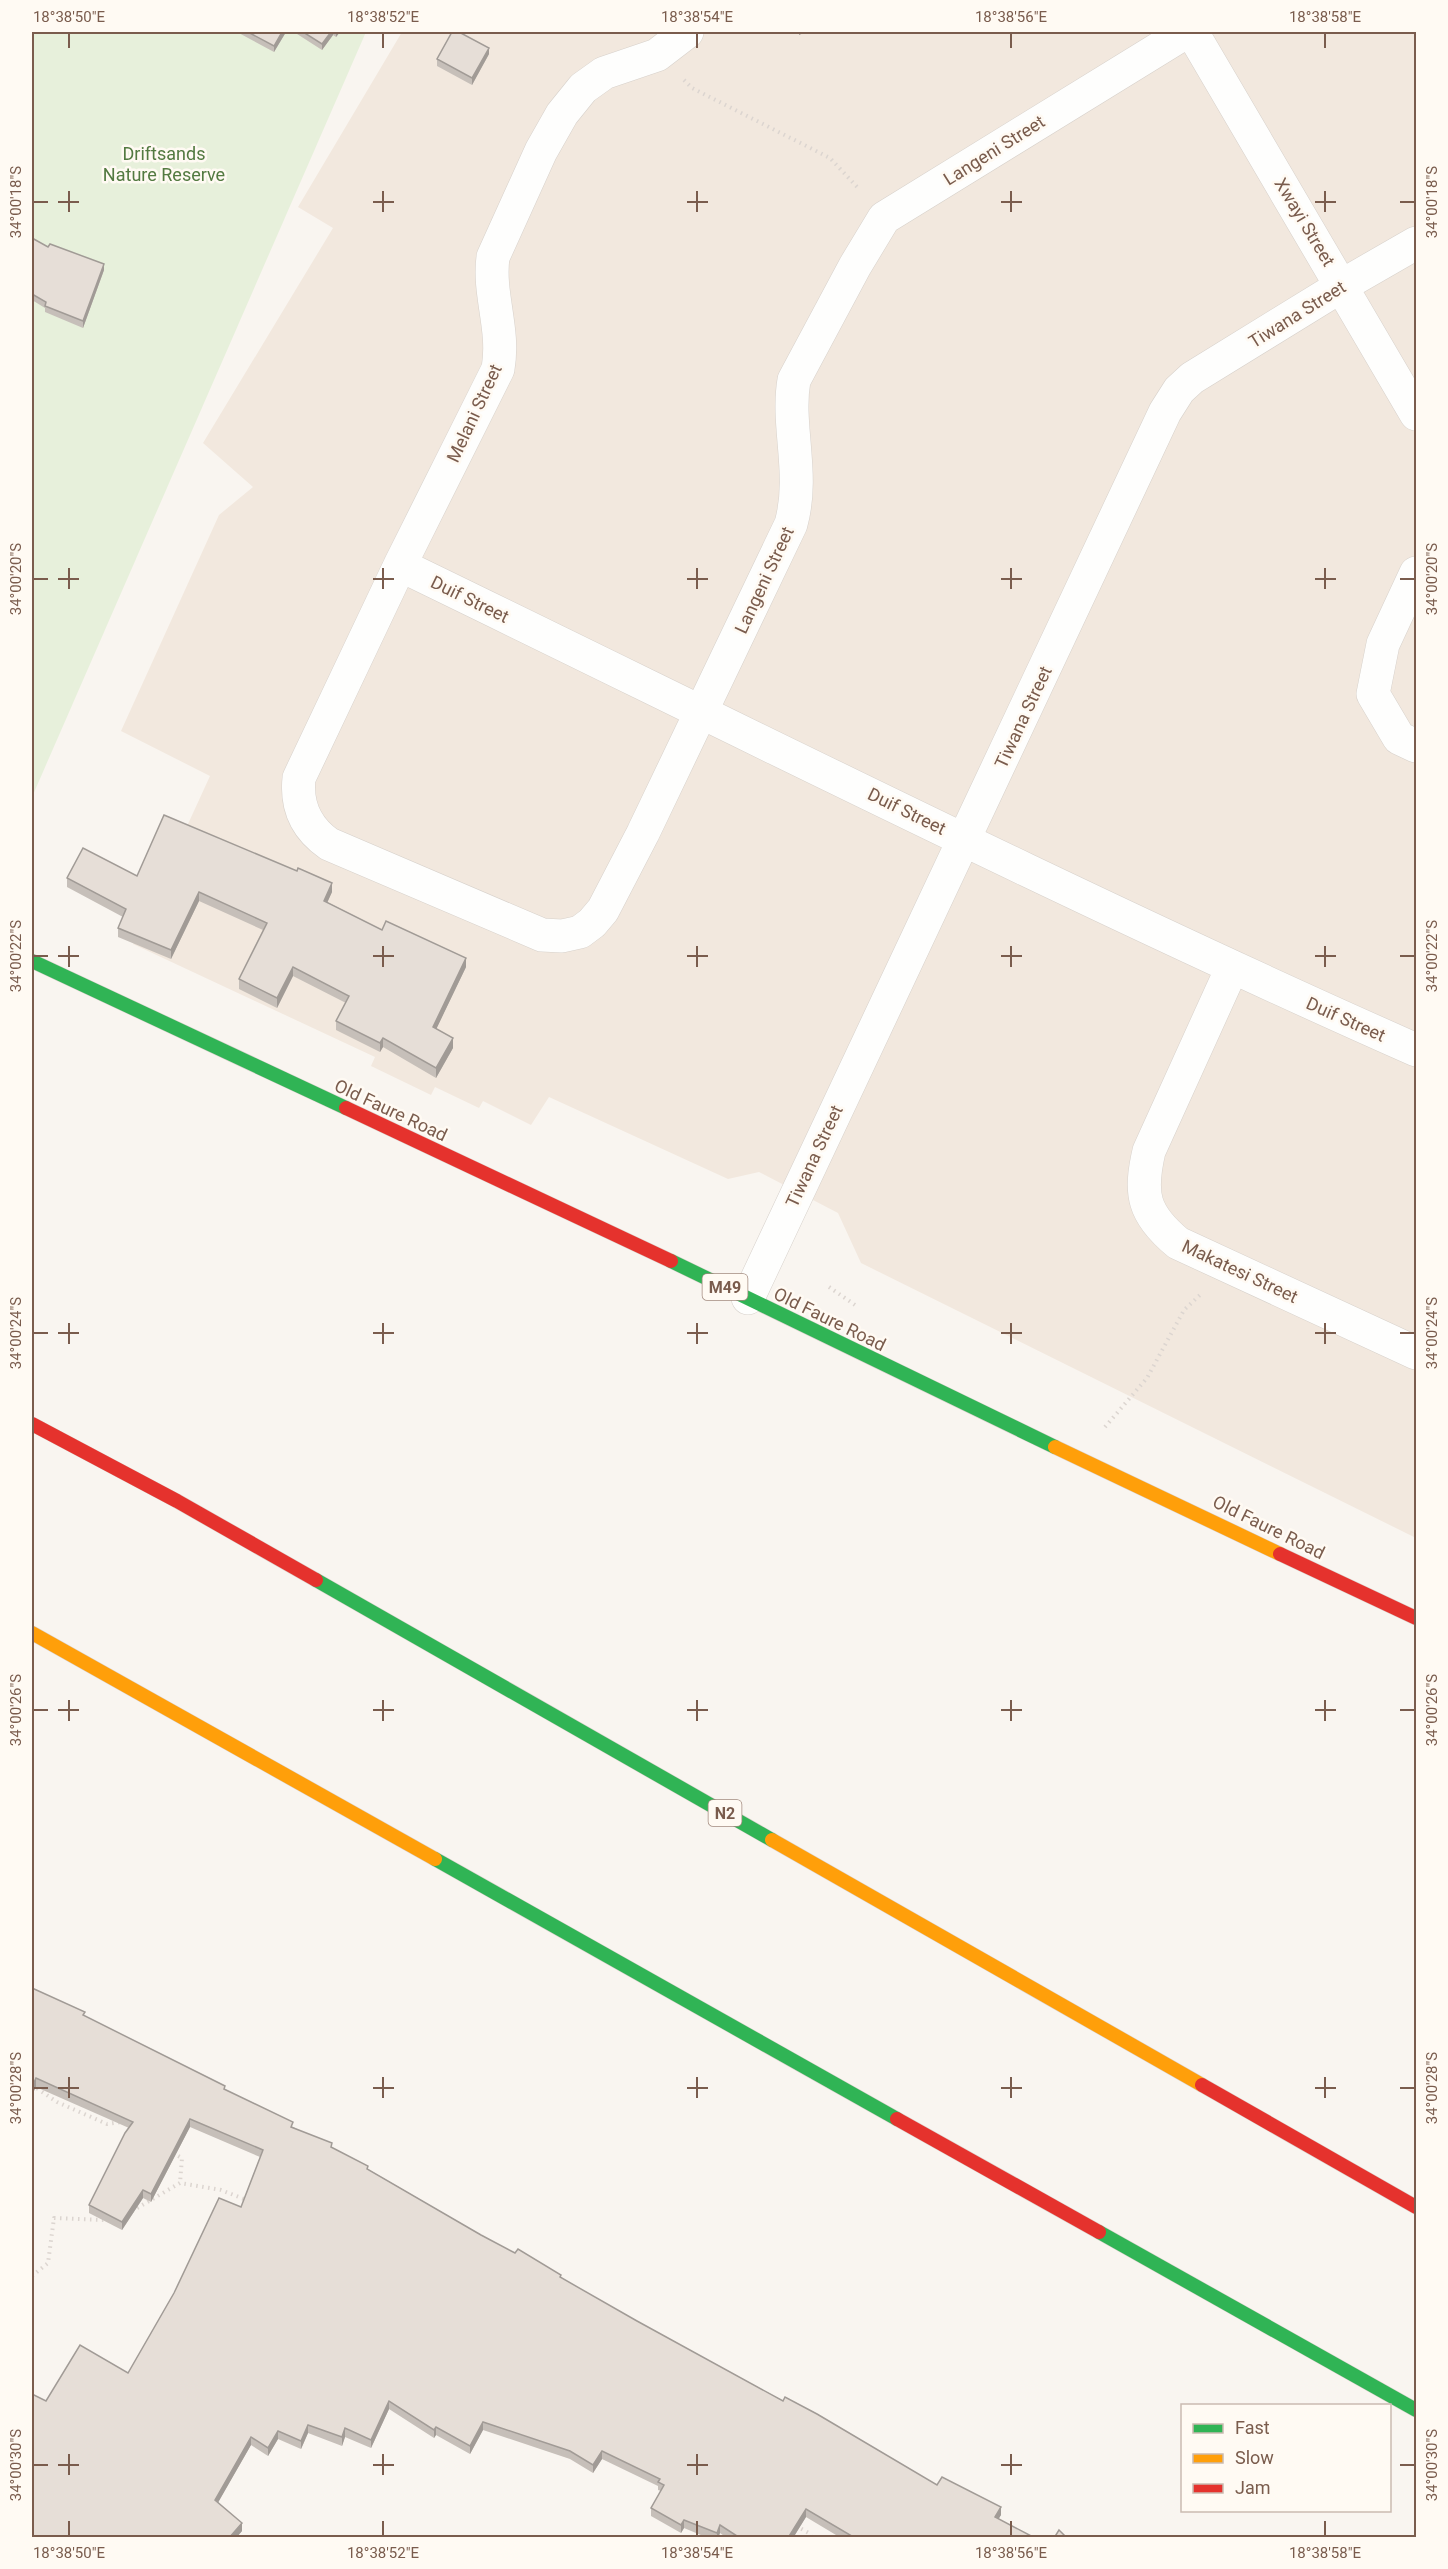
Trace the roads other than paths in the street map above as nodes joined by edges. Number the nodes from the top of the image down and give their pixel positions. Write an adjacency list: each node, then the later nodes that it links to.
1 (687, 32): 7 (street, Melani Street)
2 (1186, 32): 9 (street, Langeni Street)
3 (1192, 32): 5 (street, Xwayi Street)
4 (1416, 243): 5 (street, Tiwana Street)
5 (1343, 285): 6 (street, Xwayi Street); 12 (street, Tiwana Street)
6 (1416, 414)
7 (400, 565): 9 (street, Duif Street); 11 (street, Melani Street)
8 (1416, 573): 10 (street)
9 (701, 711): 11 (street, Langeni Street); 12 (street, Duif Street)
10 (1416, 746)
11 (302, 812)
12 (965, 840): 14 (street, Duif Street); 16 (street, Tiwana Street)
13 (32, 961): 16 (main road, Old Faure Road / M49)
14 (1232, 968): 15 (street, Duif Street); 17 (street, Makatesi Street)
15 (1416, 1050)
16 (748, 1298): 19 (main road, Old Faure Road / M49)
17 (1416, 1353)
18 (32, 1424): 21 (main road, N2)
19 (1416, 1617)
20 (32, 1633): 22 (main road)
21 (1416, 2207)
22 (1416, 2410)

